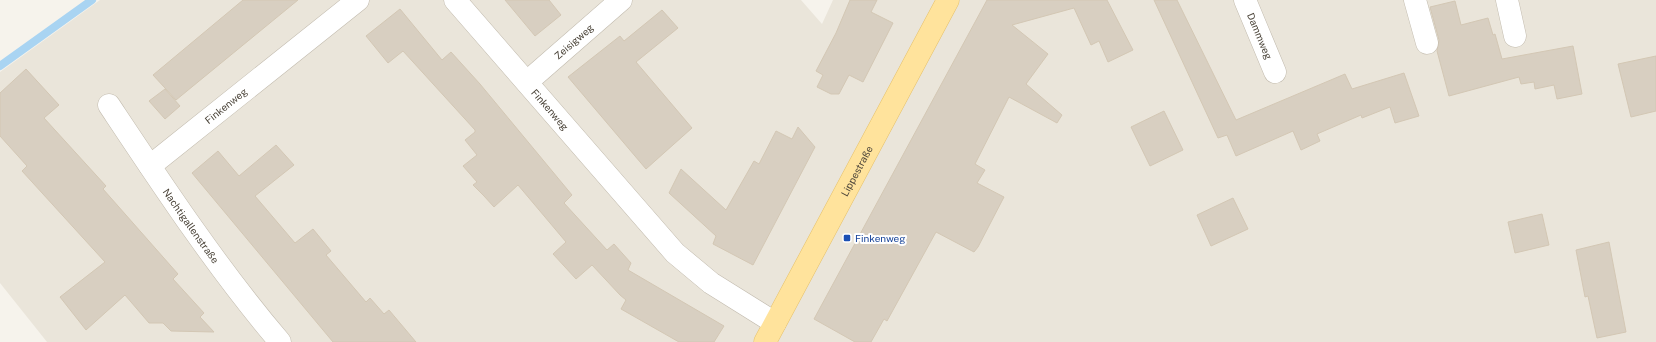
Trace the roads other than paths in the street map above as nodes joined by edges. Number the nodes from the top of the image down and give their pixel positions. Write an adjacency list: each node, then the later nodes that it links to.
1 (358, 0): 13 (street, Finkenweg)
2 (455, 0): 11 (street, Finkenweg)
3 (621, 0): 11 (street, Zeisigweg)
4 (948, 0): 14 (main road, Lippestraße)
5 (1245, 0): 10 (street, Dammweg)
6 (1415, 0): 9 (street)
7 (1507, 0): 8 (street)
8 (1515, 36)
9 (1427, 43)
10 (1275, 72)
11 (527, 82): 14 (street, Finkenweg)
12 (109, 105): 13 (street, Nachtigallenstraße)
13 (150, 166): 15 (street, Nachtigallenstraße)
14 (776, 323): 16 (main road, Lippestraße)
15 (280, 342)
16 (765, 342)

